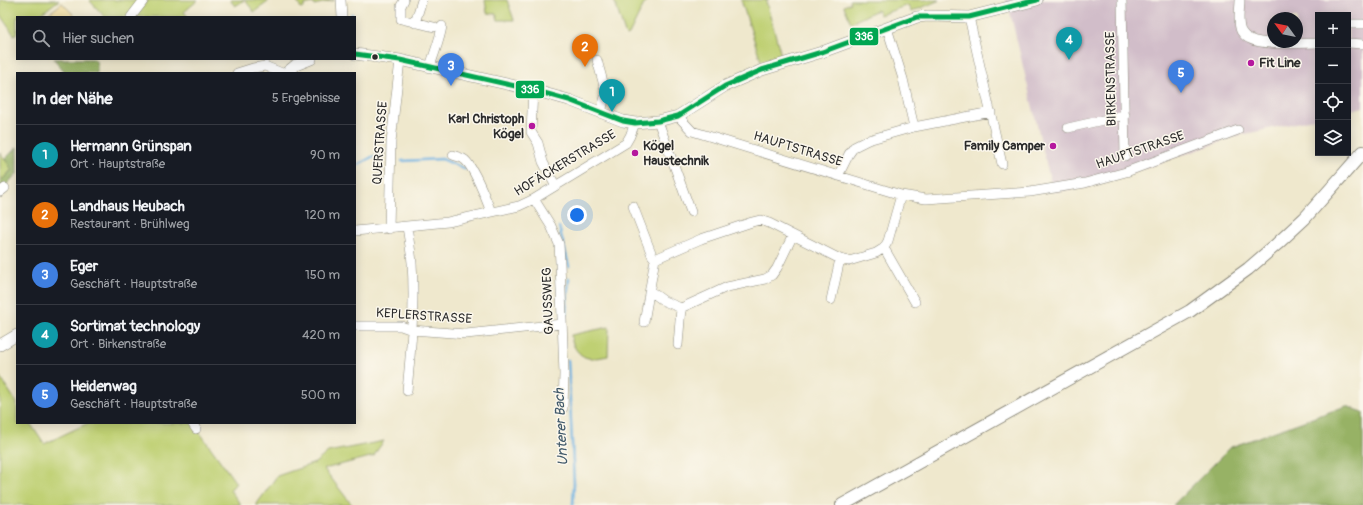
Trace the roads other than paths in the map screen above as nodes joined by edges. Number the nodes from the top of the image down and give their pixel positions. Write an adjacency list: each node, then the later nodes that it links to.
1 (144, 0): 8 (street)
2 (341, 0): 9 (street)
3 (404, 0): 11 (street)
4 (422, 0): 11 (street)
5 (1037, 0): 10 (street)
6 (1122, 0): 29 (street, BIRKENSTRASSE)
7 (1240, 0): 15 (street)
8 (132, 16)
9 (342, 16)
10 (969, 17): 14 (street); 28 (street)
11 (416, 23): 22 (street)
12 (1351, 24): 13 (street)
13 (1363, 24)
14 (887, 28): 30 (street); 33 (street)
15 (1315, 43)
16 (1351, 43): 17 (street)
17 (1363, 44)
18 (356, 54): 20 (street)
19 (308, 60): 25 (street)
20 (400, 60): 22 (street); 48 (street, QUERSTRASSE)
21 (597, 60): 27 (street)
22 (430, 67): 26 (street)
23 (240, 72): 24 (street)
24 (280, 72)
25 (287, 72)
26 (533, 90): 27 (street); 41 (street)
27 (601, 112): 32 (street)
28 (991, 112): 33 (street); 39 (street)
29 (1125, 115): 34 (street); 38 (street, BIRKENSTRASSE)
30 (678, 116): 31 (street); 40 (street, HAUPTSTRASSE)
31 (658, 121): 32 (street); 46 (street)
32 (635, 123): 41 (street, HOFÄCKERSTRASSE)
33 (914, 127): 40 (street)
34 (1068, 128)
35 (1238, 130): 42 (street, HAUPTSTRASSE)
36 (1363, 152): 67 (main road)
37 (453, 155): 45 (street)
38 (1125, 156)
39 (1002, 164)
40 (838, 176): 42 (street, HAUPTSTRASSE)
41 (556, 185): 43 (street, HOFÄCKERSTRASSE)
42 (901, 195): 51 (street)
43 (534, 199): 45 (street, HOFÄCKERSTRASSE); 59 (street, GAUSSWEG)
44 (633, 206): 52 (street)
45 (491, 212): 47 (street, HOFÄCKERSTRASSE)
46 (691, 212)
47 (408, 227): 48 (street, HOFÄCKERSTRASSE); 61 (street)
48 (389, 228): 49 (street, HOFÄCKERSTRASSE)
49 (356, 231)
50 (793, 235): 52 (street); 53 (street); 57 (street)
51 (884, 248): 53 (street); 56 (street)
52 (655, 259): 54 (street)
53 (840, 259): 55 (street)
54 (650, 291): 57 (street); 58 (street)
55 (831, 300)
56 (915, 302)
57 (681, 308): 64 (street)
58 (644, 322)
59 (562, 324): 61 (street, KEPLERSTRASSE); 66 (street, GAUSSWEG)
60 (356, 326): 61 (street, KEPLERSTRASSE)
61 (412, 330): 65 (street)
62 (16, 335): 63 (street)
63 (0, 345)
64 (678, 345)
65 (407, 391)
66 (563, 408)
67 (842, 505)

